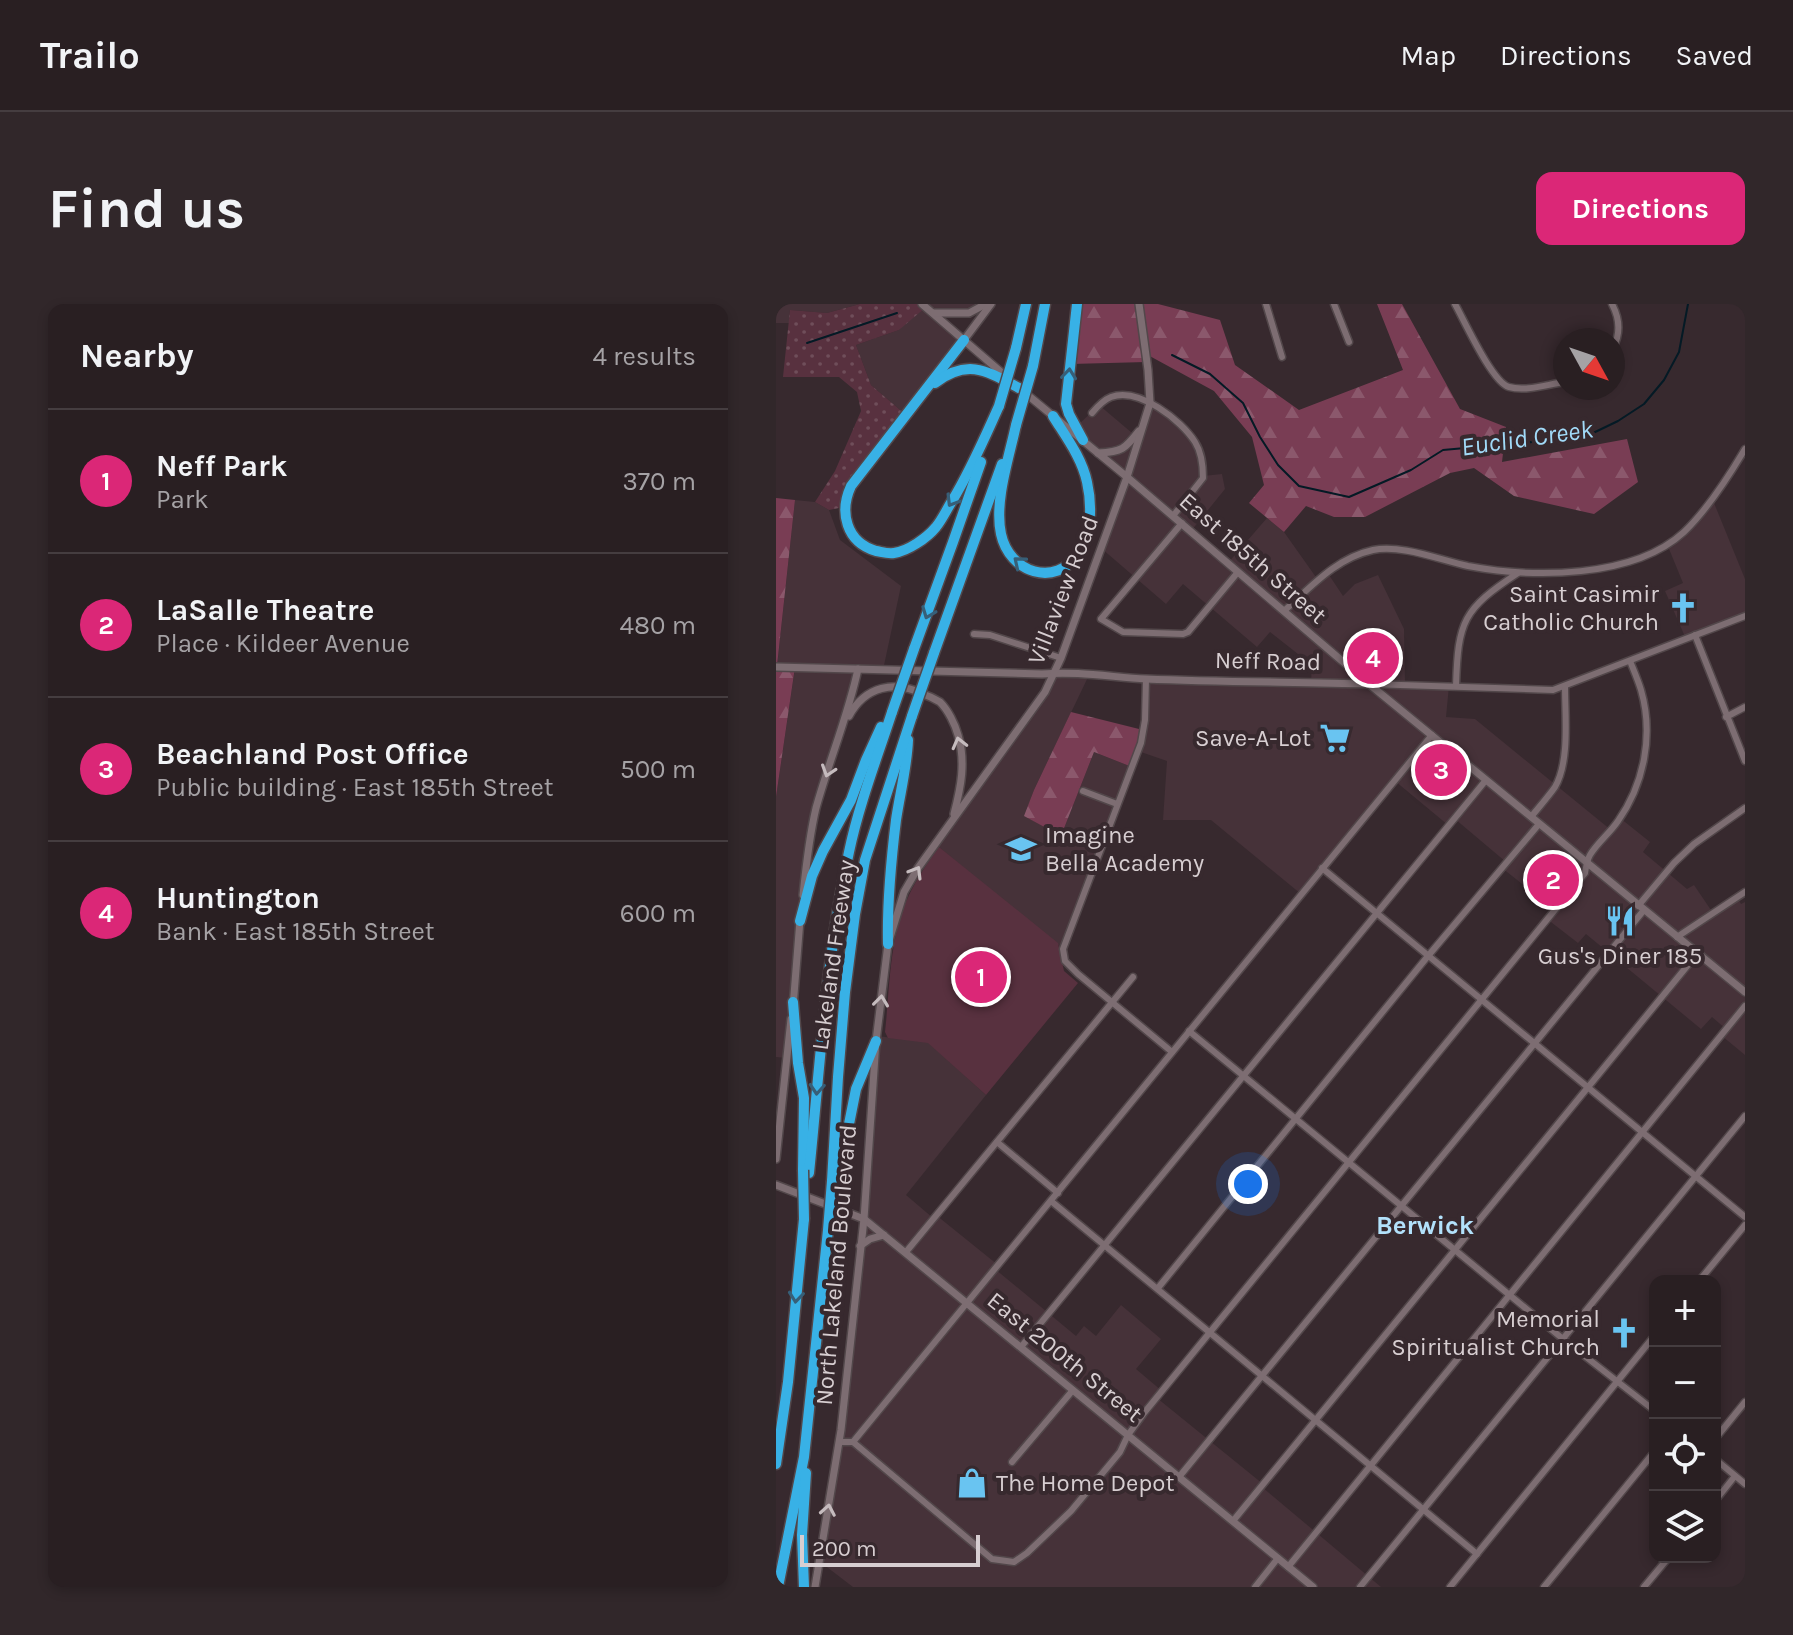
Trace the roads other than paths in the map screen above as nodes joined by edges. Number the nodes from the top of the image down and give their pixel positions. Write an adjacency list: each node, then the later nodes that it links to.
1 (922, 304): 11 (street, East 185th Street)
2 (988, 304): 11 (street); 13 (street)
3 (1026, 304): 20 (highway, bridge)
4 (1045, 304): 23 (highway, Lakeland Freeway, bridge)
5 (1077, 304): 25 (highway, one-way to 5)
6 (1139, 304): 19 (street, Villaview Road)
7 (1266, 304): 15 (street)
8 (1334, 304): 14 (street)
9 (1455, 304): 16 (street)
10 (1612, 304): 12 (street)
11 (933, 312): 13 (street, East 185th Street)
12 (1619, 328)
13 (964, 340): 17 (street, East 185th Street); 18 (highway)
14 (1349, 342)
15 (1282, 357)
16 (1553, 384)
17 (1019, 388): 18 (highway); 22 (street, East 185th Street)
18 (924, 392): 20 (highway, one-way to 18)
19 (1150, 403): 21 (street); 24 (street, Villaview Road); 29 (street)
20 (999, 406): 47 (highway, one-way to 47, bridge)
21 (1092, 413)
22 (1053, 416): 23 (highway, one-way to 23); 25 (street, East 185th Street)
23 (1016, 425): 49 (highway, Lakeland Freeway, bridge)
24 (1143, 426): 27 (street); 28 (street, Villaview Road)
25 (1083, 440): 27 (street, East 185th Street)
26 (1745, 449): 32 (street)
27 (1098, 453): 28 (street, East 185th Street)
28 (1127, 477): 29 (street, East 185th Street); 37 (street, Villaview Road)
29 (1173, 516): 30 (street, East 185th Street)
30 (1182, 523): 31 (street, East 185th Street); 31 (street)
31 (1238, 572): 33 (street, East 185th Street)
32 (1518, 573): 33 (street); 44 (street)
33 (1284, 611): 43 (street, East 185th Street)
34 (1745, 616): 36 (street, Neff Road)
35 (974, 634): 37 (street)
36 (1695, 635): 38 (street, Neff Road); 48 (street)
37 (1061, 658): 41 (street, Villaview Road)
38 (1630, 661): 45 (street, Neff Road); 60 (street)
39 (776, 667): 40 (street, Neff Road)
40 (858, 669): 41 (street, Neff Road); 50 (street)
41 (1055, 673): 42 (street, Neff Road); 58 (street, Villaview Road)
42 (1146, 679): 43 (street, Neff Road); 55 (street)
43 (1369, 684): 44 (street, Neff Road); 51 (street, East 185th Street)
44 (1456, 686): 45 (street, Neff Road)
45 (1565, 686): 57 (street)
46 (1745, 707): 48 (street)
47 (890, 711): 65 (highway); 88 (highway, Lakeland Freeway, one-way to 88)
48 (1726, 717): 52 (street)
49 (908, 729): 67 (highway); 90 (highway, Lakeland Freeway)
50 (840, 734): 58 (street, one-way to 50); 65 (street, one-way to 65)
51 (1432, 735): 53 (street, East 185th Street); 61 (street)
52 (1745, 761)
53 (1486, 780): 57 (street, East 185th Street); 64 (street)
54 (1083, 791): 55 (street)
55 (1117, 804): 74 (street)
56 (1745, 808): 63 (street)
57 (1531, 817): 59 (street, East 185th Street)
58 (953, 820): 67 (street, Villaview Road, one-way to 58)
59 (1539, 824): 60 (street, East 185th Street); 69 (street)
60 (1587, 864): 63 (street, East 185th Street); 72 (street)
61 (1322, 868): 64 (street); 76 (street)
62 (1745, 892): 66 (street)
63 (1641, 908): 66 (street, East 185th Street); 78 (street)
64 (1376, 913): 69 (street); 80 (street)
65 (800, 921): 73 (street)
66 (1677, 937): 68 (street, East 185th Street)
67 (888, 944): 77 (street, North Lakeland Boulevard, one-way to 67)
68 (1697, 954): 71 (street, East 185th Street); 81 (street)
69 (1428, 956): 72 (street); 83 (street)
70 (1133, 977): 74 (street)
71 (1745, 992)
72 (1480, 999): 78 (street); 87 (street)
73 (793, 1002): 86 (street); 88 (highway)
74 (1111, 1002): 79 (street); 85 (street)
75 (1745, 1006): 84 (street)
76 (1189, 1031): 79 (street); 80 (street)
77 (876, 1041): 90 (highway); 96 (street, North Lakeland Boulevard)
78 (1533, 1044): 81 (street); 94 (street)
79 (1172, 1052): 92 (street)
80 (1243, 1077): 83 (street); 99 (street)
81 (1587, 1087): 84 (street); 101 (street)
82 (1745, 1116): 89 (street)
83 (1296, 1119): 87 (street); 104 (street)
84 (1642, 1133): 89 (street); 105 (street)
85 (997, 1142): 92 (street); 102 (street)
86 (776, 1159)
87 (1348, 1162): 94 (street); 107 (street)
88 (806, 1172): 112 (highway, Lakeland Freeway, one-way to 112, bridge)
89 (1695, 1176): 95 (street); 108 (street)
90 (835, 1182): 123 (highway, bridge)
91 (776, 1185): 96 (street, East 200th Street)
92 (1058, 1193): 93 (street)
93 (1051, 1201): 99 (street); 106 (street)
94 (1401, 1205): 101 (street); 111 (street)
95 (1745, 1217)
96 (864, 1219): 98 (street, East 200th Street); 100 (street, North Lakeland Boulevard)
97 (1745, 1225): 103 (street)
98 (884, 1235): 100 (street); 102 (street, East 200th Street)
99 (1104, 1245): 104 (street); 110 (street)
100 (860, 1246): 121 (street, North Lakeland Boulevard)
101 (1455, 1250): 105 (street); 117 (street)
102 (906, 1252): 106 (street, East 200th Street)
103 (1704, 1275)
104 (1158, 1288): 107 (street)
105 (1510, 1294): 108 (street); 128 (street)
106 (967, 1302): 110 (street, East 200th Street); 122 (street)
107 (1209, 1332): 111 (street); 119 (street)
108 (1563, 1339): 113 (street); 133 (street)
109 (1649, 1342): 113 (street)
110 (1021, 1347): 114 (street, East 200th Street)
111 (1263, 1375): 117 (street); 130 (street)
112 (788, 1382): 120 (highway); 126 (highway, Lakeland Freeway)
113 (1617, 1382): 116 (street); 135 (street)
114 (1073, 1390): 119 (street, East 200th Street); 125 (street)
115 (1745, 1402): 118 (street)
116 (1649, 1406)
117 (1316, 1419): 128 (street); 134 (street)
118 (1721, 1432)
119 (1128, 1435): 122 (street); 130 (street, East 200th Street)
120 (776, 1441)
121 (839, 1442): 122 (street); 141 (street, North Lakeland Boulevard, one-way to 121)
122 (853, 1442)
123 (804, 1457): 139 (highway); 140 (highway)
124 (1649, 1458): 146 (street)
125 (1012, 1462)
126 (776, 1464)
127 (1721, 1464): 129 (street)
128 (1371, 1465): 133 (street); 138 (street)
129 (1735, 1476): 131 (street); 132 (street)
130 (1179, 1477): 134 (street, East 200th Street)
131 (1745, 1484)
132 (1721, 1494)
133 (1425, 1509): 135 (street); 144 (street)
134 (1233, 1521): 136 (street, East 200th Street)
135 (1477, 1554): 145 (street)
136 (1278, 1558): 138 (street, East 200th Street); 142 (street)
137 (1664, 1563): 147 (street)
138 (1288, 1567): 143 (street, East 200th Street)
139 (778, 1587)
140 (804, 1587)
141 (815, 1587)
142 (1255, 1587)
143 (1313, 1587)
144 (1360, 1587)
145 (1450, 1587)
146 (1544, 1587)
147 (1644, 1587)

